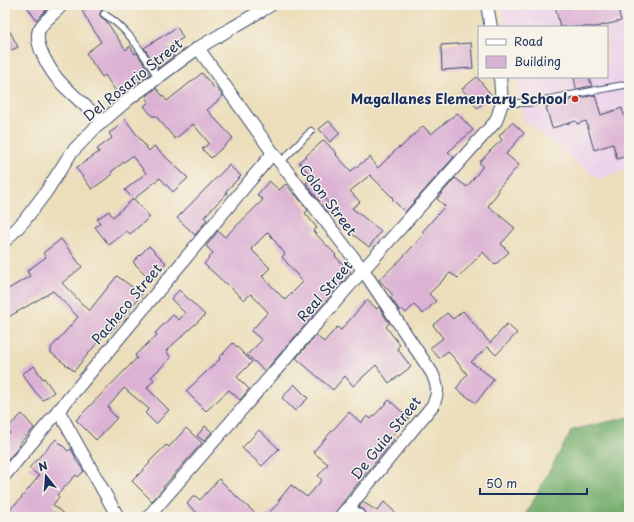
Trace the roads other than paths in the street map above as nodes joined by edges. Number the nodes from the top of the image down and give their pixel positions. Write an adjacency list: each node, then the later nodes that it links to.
1 (62, 5): 11 (street)
2 (272, 5): 6 (street, Del Rosario Street)
3 (487, 5): 5 (street)
4 (104, 14): 7 (lane)
5 (491, 26)
6 (198, 48): 7 (street, Del Rosario Street); 13 (street, Colon Street)
7 (158, 77): 11 (street, Del Rosario Street)
8 (500, 78): 10 (street, Real Street)
9 (629, 84): 10 (lane)
10 (502, 103): 15 (street, Real Street)
11 (103, 122): 14 (street, Del Rosario Street)
12 (311, 131): 13 (lane)
13 (277, 158): 15 (street, Colon Street); 17 (street, Pacheco Street)
14 (5, 241)
15 (362, 270): 16 (street, Colon Street); 21 (street, Real Street)
16 (432, 373): 19 (street, De Guia Street)
17 (58, 410): 18 (street, Pacheco Street); 20 (street)
18 (5, 475)
19 (345, 512): 22 (street)
20 (118, 517)
21 (148, 517)
22 (360, 517)

